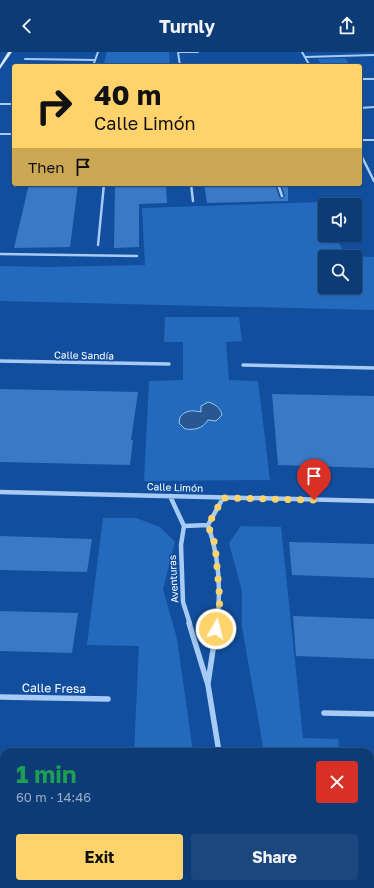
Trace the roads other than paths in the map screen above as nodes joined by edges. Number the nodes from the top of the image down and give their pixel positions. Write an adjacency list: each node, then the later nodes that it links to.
1 (10, 52): 8 (main road)
2 (98, 52): 10 (street)
3 (178, 52): 4 (street); 13 (street)
4 (198, 52)
5 (302, 52): 7 (street)
6 (374, 55): 7 (street)
7 (305, 56): 14 (street)
8 (7, 58): 11 (main road); 15 (main road)
9 (25, 59): 10 (street)
10 (95, 60): 12 (street)
11 (0, 61)
12 (94, 64)
13 (180, 64)
14 (309, 64)
15 (0, 68)
16 (362, 79): 17 (street)
17 (374, 79)
18 (0, 104): 19 (street)
19 (12, 104)
20 (374, 107): 21 (street)
21 (362, 108)
22 (0, 134): 23 (street)
23 (12, 134)
24 (362, 140): 25 (street)
25 (374, 140)
26 (362, 157): 27 (street)
27 (374, 180)
28 (104, 186): 33 (street)
29 (191, 186): 32 (street)
30 (279, 186): 31 (street)
31 (282, 196)
32 (194, 201)
33 (98, 245)
34 (0, 254): 35 (street)
35 (137, 256)
36 (0, 361): 37 (street, Calle Sandía)
37 (168, 364)
38 (242, 365): 39 (street)
39 (374, 368)
40 (0, 492): 41 (street, Calle Limón)
41 (170, 496): 42 (street, Calle Limón); 45 (street)
42 (223, 498): 43 (street, Calle Limón); 44 (street)
43 (374, 501)
44 (208, 525): 45 (street); 46 (street, Aventuras)
45 (184, 526): 46 (street, Aventuras)
46 (208, 685): 51 (street, Aventuras)
47 (0, 697): 48 (street, Calle Fresa)
48 (108, 699)
49 (324, 713): 50 (street)
50 (374, 714)
51 (218, 748)

